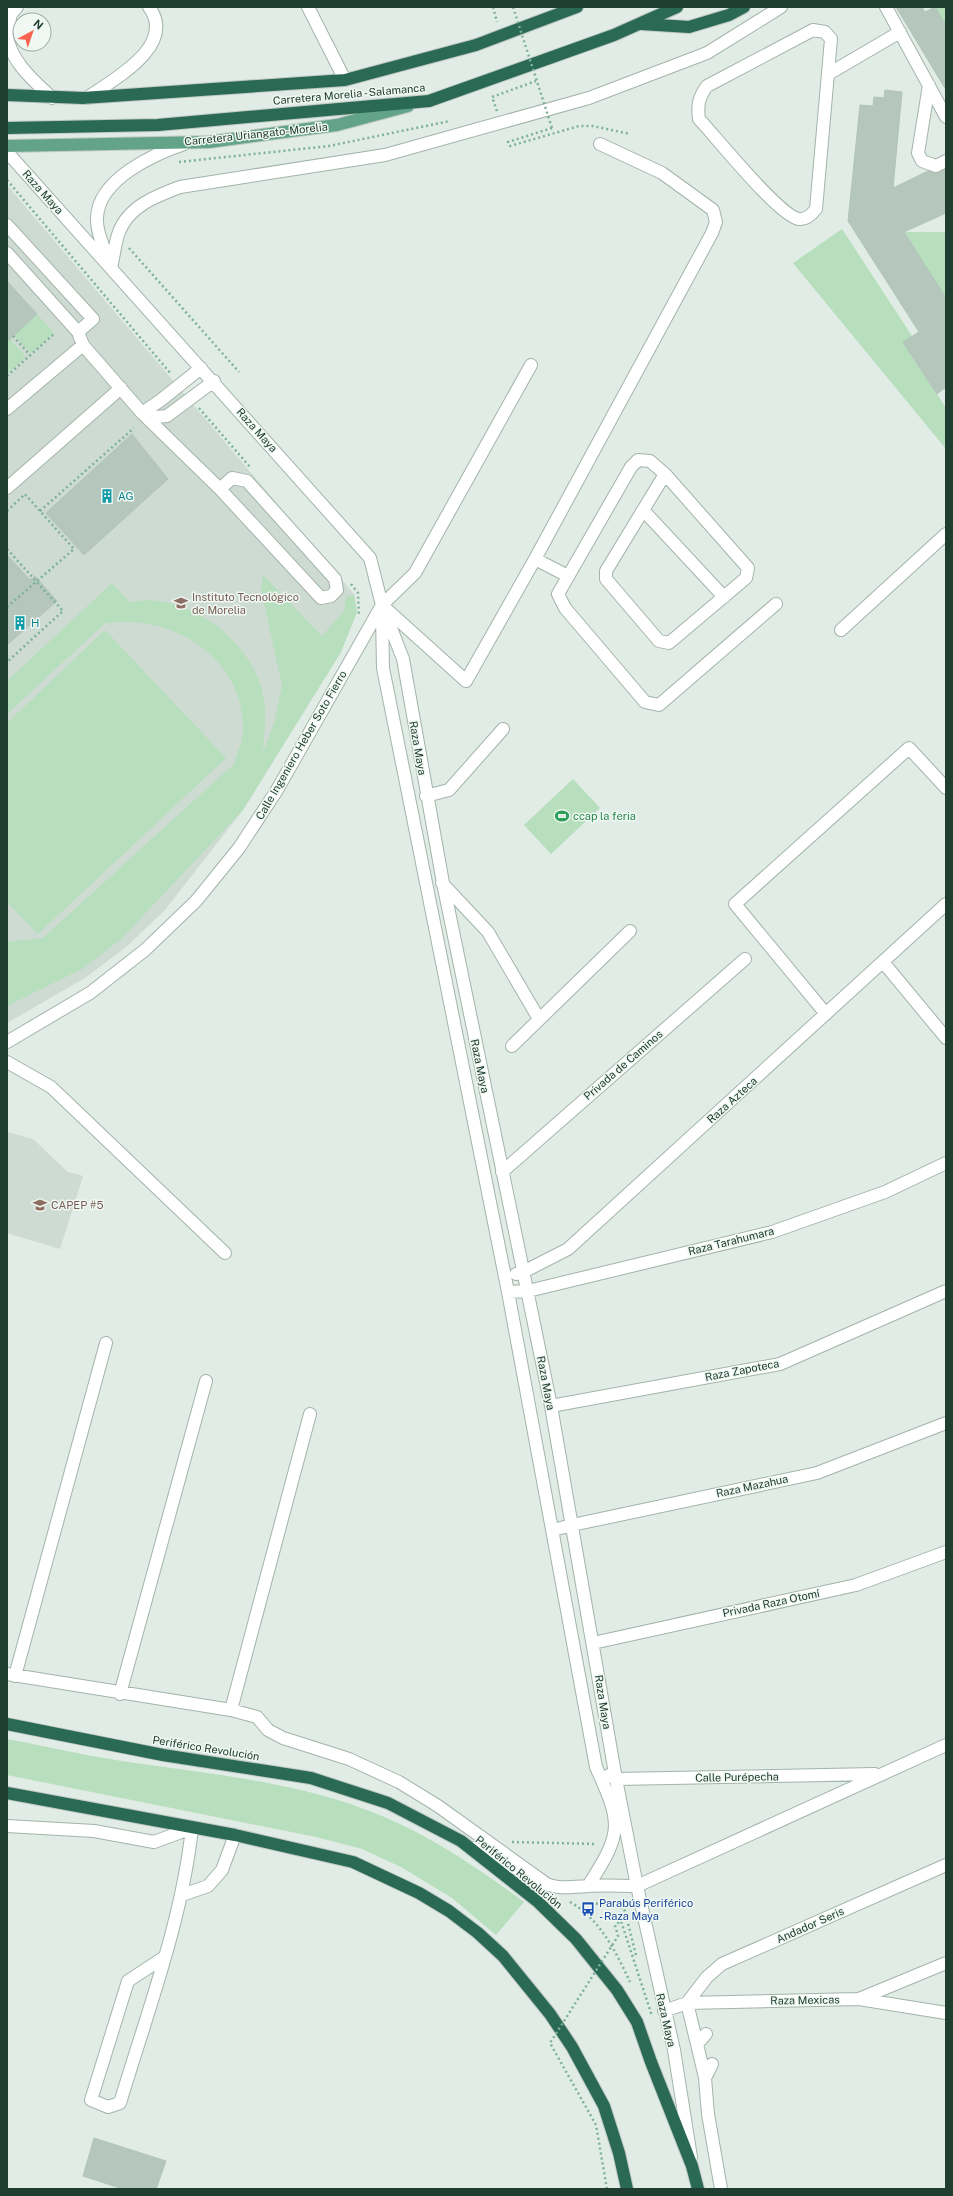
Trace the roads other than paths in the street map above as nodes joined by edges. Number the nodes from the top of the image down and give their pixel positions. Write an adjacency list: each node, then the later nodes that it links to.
1 (17, 7): 10 (street)
2 (149, 7): 18 (street)
3 (308, 7): 14 (street)
4 (577, 7): 14 (highway, Carretera Morelia - Salamanca)
5 (677, 7): 9 (highway, Carretera Morelia - Salamanca)
6 (744, 7): 9 (highway)
7 (781, 7): 29 (street)
8 (886, 7): 11 (street)
9 (640, 24): 19 (highway, Carretera Morelia - Salamanca)
10 (7, 32)
11 (900, 32): 13 (street); 15 (street)
12 (7, 36): 17 (street)
13 (830, 73): 13 (street)
14 (345, 80): 18 (highway, Carretera Morelia - Salamanca)
15 (928, 85): 20 (street); 26 (street)
16 (7, 95): 17 (highway, Carretera Morelia - Salamanca)
17 (52, 98): 18 (highway, Carretera Morelia - Salamanca)
18 (86, 98)
19 (430, 101): 21 (highway, Carretera Morelia - Salamanca); 22 (main road, Carretera Uriangato-Morelia)
20 (946, 117)
21 (7, 128)
22 (189, 142): 24 (main road, Carretera Uriangato-Morelia); 29 (street, Raza Maya)
23 (600, 144): 43 (street)
24 (7, 146)
25 (7, 152): 29 (street, Raza Maya)
26 (946, 161)
27 (7, 225): 30 (street)
28 (7, 254): 30 (street)
29 (111, 268): 33 (street, Raza Maya)
30 (78, 332): 31 (street)
31 (83, 344): 35 (street); 36 (street)
32 (531, 365): 47 (street, Calle Ingeniero Heber Soto Fierro)
33 (201, 368): 34 (street, Raza Maya); 37 (street)
34 (214, 381): 37 (street); 47 (street, Raza Maya)
35 (121, 388): 37 (street); 39 (street)
36 (7, 409)
37 (142, 413): 40 (street)
38 (665, 474): 41 (street); 44 (street); 45 (street)
39 (11, 485)
40 (220, 489): 40 (street)
41 (643, 510): 45 (street); 45 (street)
42 (946, 534): 48 (street)
43 (535, 559): 44 (street); 47 (street)
44 (568, 576): 46 (street)
45 (724, 597)
46 (776, 604)
47 (382, 605): 51 (street, Raza Maya); 53 (street, Raza Maya); 61 (street, Calle Ingeniero Heber Soto Fierro)
48 (841, 630)
49 (503, 729): 51 (street)
50 (946, 788): 58 (street)
51 (426, 796): 52 (street, Raza Maya)
52 (443, 883): 53 (street); 59 (street); 65 (street, Raza Maya)
53 (427, 886): 68 (street, Raza Maya)
54 (946, 904): 57 (street, Raza Azteca)
55 (630, 931): 59 (street)
56 (745, 959): 65 (street, Privada de Caminos)
57 (883, 962): 58 (street, Raza Azteca); 60 (street)
58 (826, 1014): 67 (street, Raza Azteca)
59 (539, 1020): 62 (street)
60 (946, 1038)
61 (7, 1042)
62 (512, 1046)
63 (7, 1062): 66 (street)
64 (946, 1163): 69 (street, Raza Tarahumara)
65 (502, 1172): 67 (street, Raza Maya)
66 (225, 1253)
67 (523, 1272): 68 (street, Raza Azteca); 69 (street, Raza Maya)
68 (505, 1276): 71 (street, Raza Maya)
69 (528, 1290): 71 (street, Raza Tarahumara); 74 (street, Raza Maya)
70 (946, 1291): 74 (street, Raza Zapoteca)
71 (508, 1292): 78 (street, Raza Maya)
72 (106, 1343): 81 (street)
73 (206, 1381): 82 (street)
74 (551, 1406): 77 (street, Raza Maya)
75 (310, 1414): 83 (street)
76 (946, 1423): 77 (street, Raza Mazahua)
77 (572, 1524): 78 (street, Raza Mazahua); 80 (street, Raza Maya)
78 (553, 1530): 86 (street, Raza Maya)
79 (946, 1552): 80 (street, Privada Raza Otomí)
80 (593, 1643): 88 (street, Raza Maya)
81 (11, 1675): 82 (street)
82 (120, 1694): 83 (street)
83 (231, 1710): 95 (street)
84 (7, 1724): 93 (highway, Periférico Revolución)
85 (946, 1745): 87 (street, Calle Purépecha)
86 (596, 1767): 88 (street); 96 (street, Raza Maya)
87 (881, 1774): 88 (street, Calle Purépecha); 97 (street, Calle Purépecha)
88 (616, 1779): 97 (street, Raza Maya)
89 (7, 1793): 91 (highway)
90 (7, 1826): 91 (street)
91 (192, 1828): 92 (highway); 98 (street)
92 (234, 1835): 98 (street); 110 (highway)
93 (460, 1841): 95 (street); 109 (highway, Periférico Revolución)
94 (946, 1865): 102 (street, Andador Seris)
95 (548, 1886): 96 (street)
96 (588, 1886): 97 (street)
97 (636, 1886): 103 (street, Raza Maya)
98 (182, 1895): 99 (street)
99 (163, 1958): 99 (street)
100 (946, 1963): 101 (street)
101 (859, 1999): 102 (street, Raza Mexicas); 104 (street, Raza Mexicas)
102 (687, 2003): 103 (street, Raza Mexicas); 106 (street)
103 (664, 2011): 109 (street, Raza Maya)
104 (946, 2013)
105 (706, 2034): 106 (street)
106 (697, 2044): 108 (street)
107 (712, 2064): 108 (street)
108 (705, 2078): 112 (street)
109 (692, 2166): 111 (highway, Periférico Revolución)
110 (627, 2189)
111 (698, 2189)
112 (721, 2189)

